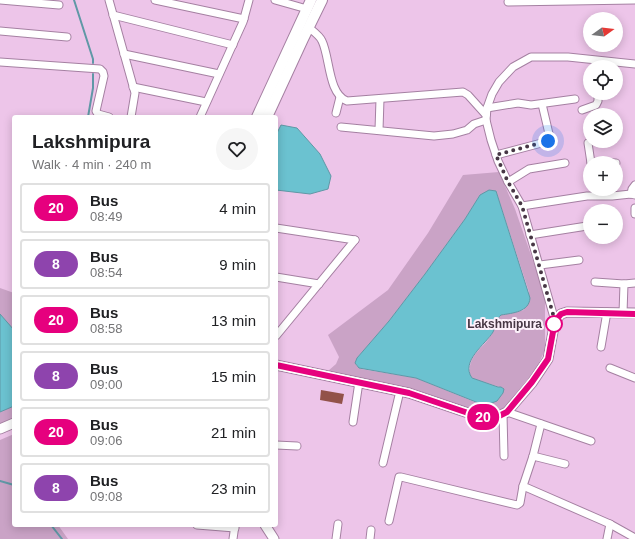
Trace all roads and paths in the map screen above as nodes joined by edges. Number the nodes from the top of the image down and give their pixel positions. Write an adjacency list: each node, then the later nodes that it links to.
1 (0, 0): 10 (street)
2 (109, 0): 11 (street)
3 (155, 0): 12 (street)
4 (249, 0): 12 (street)
5 (274, 0): 9 (street)
6 (322, 0): 13 (main road)
7 (635, 0): 8 (street)
8 (508, 2)
9 (309, 4): 36 (main road)
10 (59, 5)
11 (114, 15): 16 (street); 17 (street)
12 (244, 19): 16 (street)
13 (308, 27): 24 (street); 37 (main road)
14 (0, 31): 15 (street)
15 (67, 37)
16 (233, 45): 22 (street)
17 (124, 54): 22 (street); 23 (street)
18 (583, 60): 32 (street)
19 (0, 62): 33 (street)
20 (623, 64): 21 (street)
21 (635, 64)
22 (219, 74): 28 (street)
23 (133, 87): 28 (street); 34 (street)
24 (340, 97): 25 (street); 31 (street)
25 (380, 99): 32 (street); 39 (street)
26 (575, 99): 29 (street)
27 (598, 100): 30 (street)
28 (206, 102): 35 (street)
29 (542, 104): 32 (street); 40 (street)
30 (582, 110)
31 (336, 113)
32 (486, 114): 39 (street); 40 (street)
33 (102, 115)
34 (131, 115)
35 (201, 115)
36 (258, 115)
37 (268, 115)
38 (341, 127): 39 (street)
39 (379, 130)
40 (496, 155): 42 (street)
41 (565, 163): 42 (street)
42 (508, 182): 46 (street)
43 (635, 186): 44 (street)
44 (633, 195): 45 (street)
45 (594, 197): 46 (street)
46 (522, 206): 51 (street)
47 (635, 208): 48 (street)
48 (635, 214)
49 (583, 227): 51 (street)
50 (278, 228): 57 (street)
51 (530, 235): 53 (street)
52 (579, 260): 53 (street)
53 (540, 265): 62 (street)
54 (278, 277): 57 (street)
55 (594, 282): 58 (street)
56 (635, 283): 58 (street)
57 (319, 284): 63 (street)
58 (624, 284): 60 (street)
59 (607, 312): 60 (street); 62 (street); 64 (street)
60 (623, 313): 61 (street)
61 (635, 314)
62 (555, 321): 70 (street)
63 (280, 326)
64 (601, 347)
65 (278, 365): 68 (street)
66 (610, 368): 67 (street)
67 (635, 378)
68 (359, 382): 69 (street); 71 (street)
69 (400, 391): 70 (street); 80 (street)
70 (505, 413): 73 (street); 78 (street)
71 (353, 422)
72 (12, 423): 74 (street)
73 (541, 424): 75 (street); 79 (street)
74 (0, 429)
75 (591, 441)
76 (278, 444): 77 (street)
77 (297, 446)
78 (504, 456)
79 (533, 456): 81 (street); 82 (street)
80 (383, 463)
81 (565, 464)
82 (523, 486): 83 (street); 85 (street)
83 (389, 520)
84 (338, 524): 92 (street)
85 (610, 524): 89 (street); 94 (street)
86 (235, 527): 90 (street)
87 (266, 527): 91 (street)
88 (371, 530): 93 (street)
89 (635, 538)
90 (233, 539)
91 (274, 539)
92 (336, 539)
93 (370, 539)
94 (607, 539)

